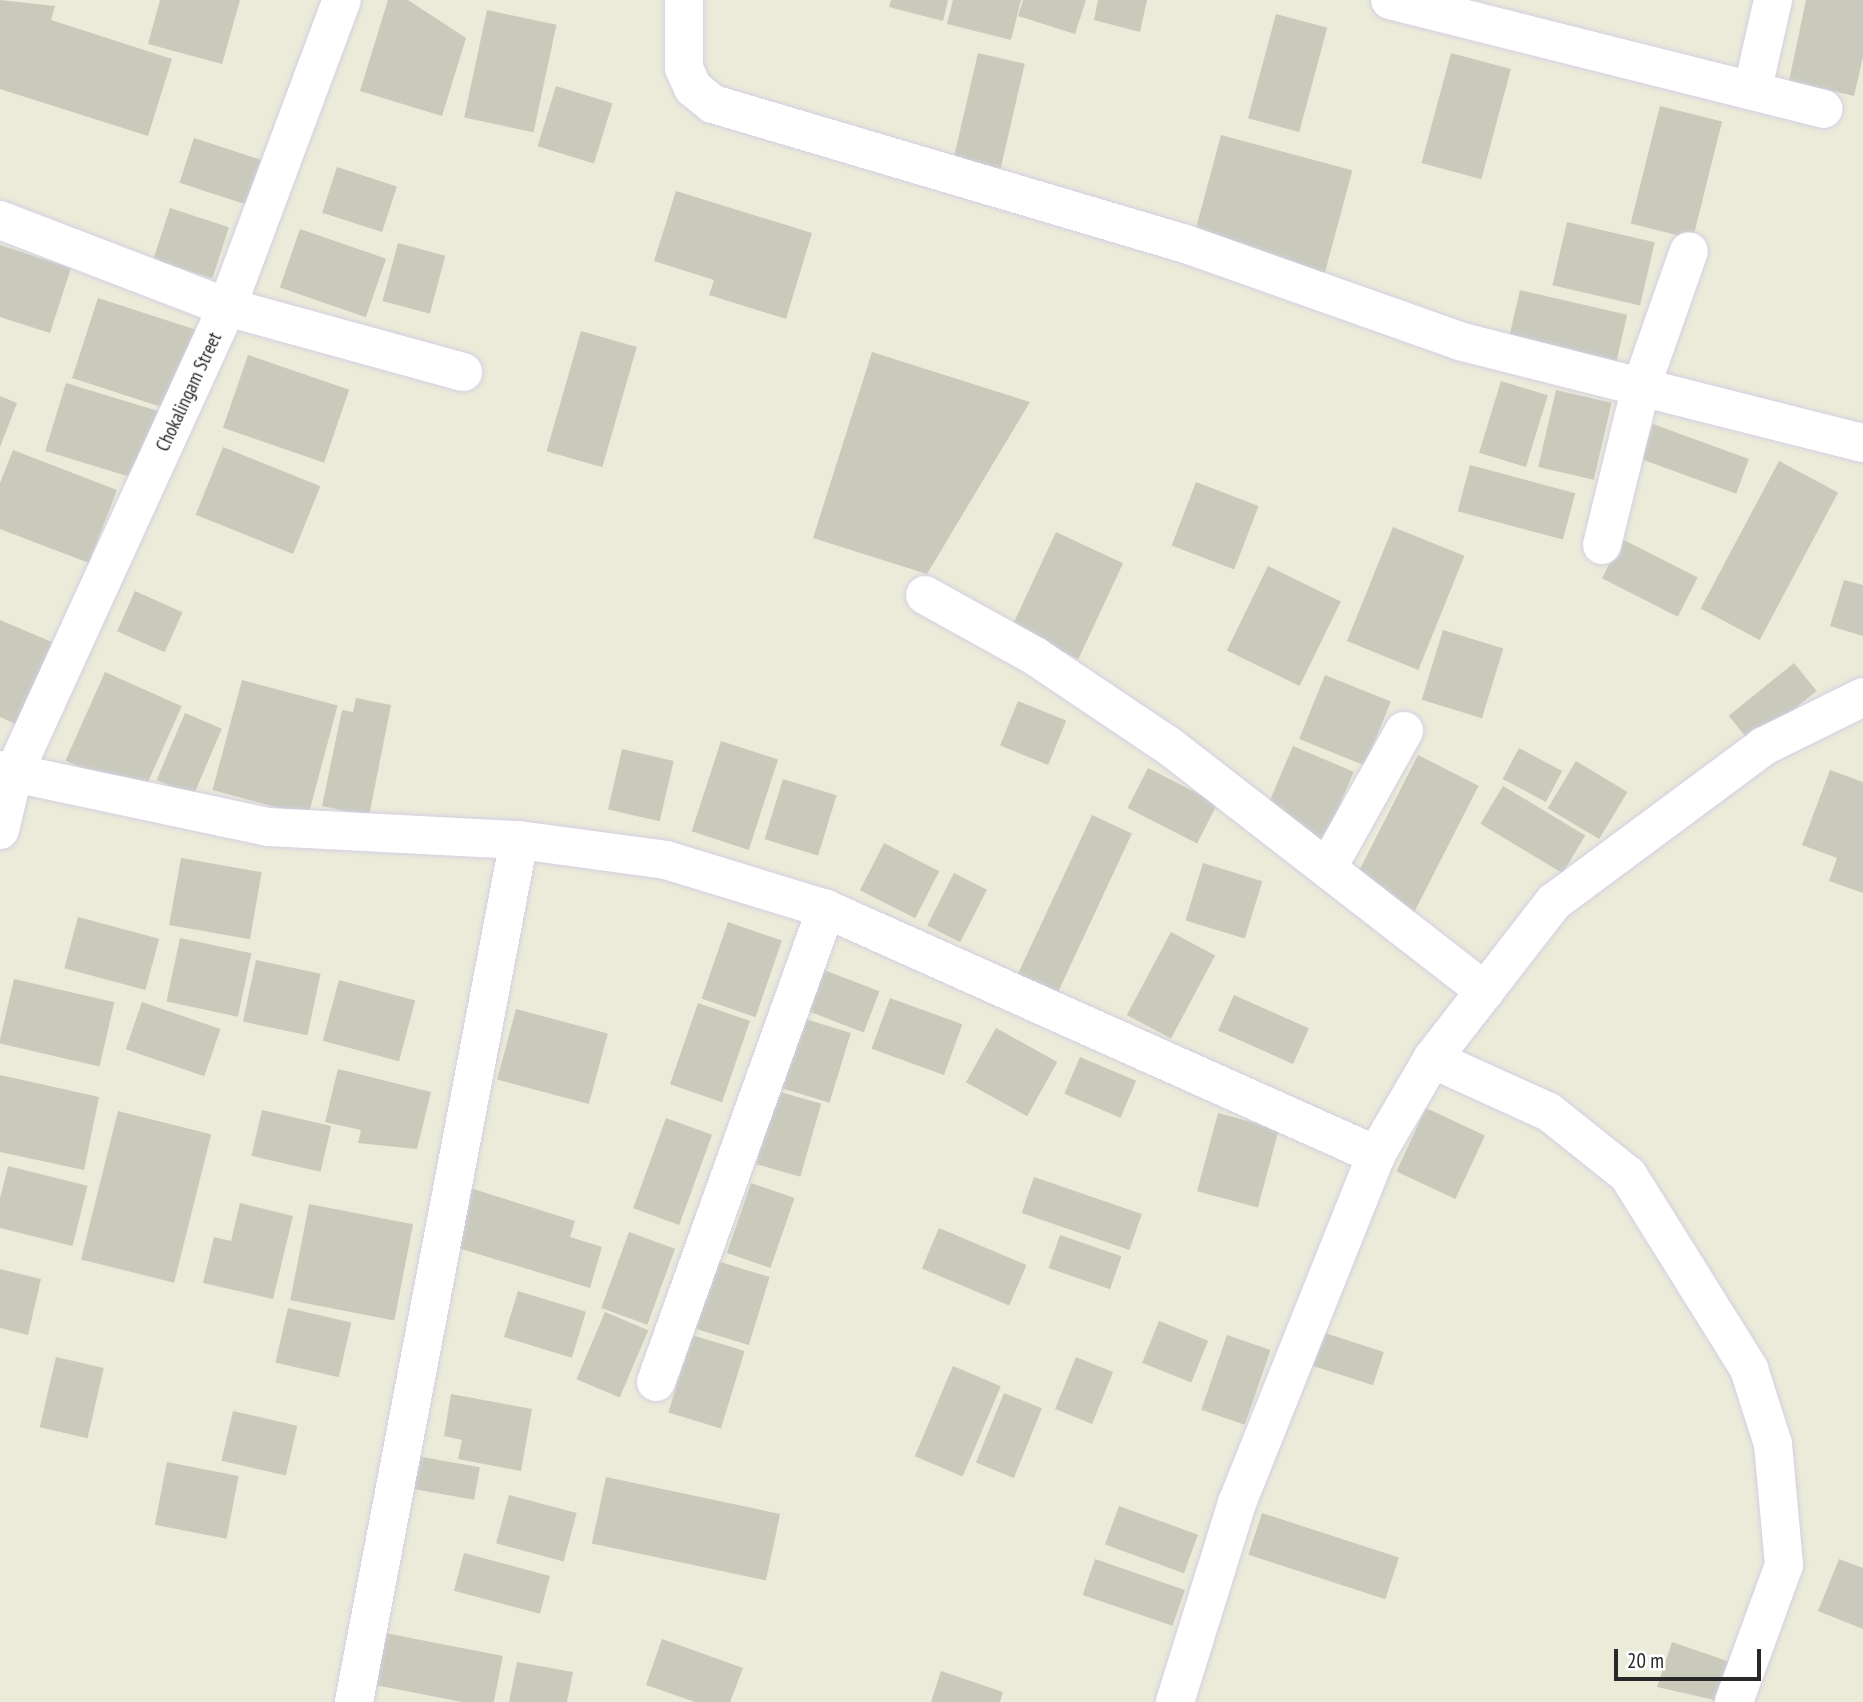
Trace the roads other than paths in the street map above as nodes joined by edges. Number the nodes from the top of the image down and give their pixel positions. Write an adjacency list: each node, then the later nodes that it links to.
1 (342, 0): 10 (street, Chokalingam Street)
2 (684, 0): 12 (street)
3 (1390, 0): 5 (street)
4 (1773, 0): 6 (street)
5 (1435, 7): 6 (street)
6 (1753, 89): 7 (street)
7 (1824, 109)
8 (0, 220): 10 (street)
9 (1689, 251): 12 (street)
10 (228, 307): 11 (street); 18 (street, Chokalingam Street)
11 (463, 372)
12 (1640, 390): 13 (street); 14 (street)
13 (1863, 443)
14 (1602, 545)
15 (925, 595): 21 (street)
16 (1863, 697): 23 (street)
17 (1404, 731): 21 (street)
18 (7, 772): 19 (street, Chokalingam Street); 20 (street)
19 (0, 830)
20 (519, 840): 22 (street); 27 (street)
21 (1328, 866): 23 (street)
22 (826, 909): 25 (street); 26 (street)
23 (1485, 990): 24 (street)
24 (1432, 1059): 25 (street); 29 (street)
25 (1376, 1155): 28 (street)
26 (656, 1382)
27 (354, 1702)
28 (1175, 1702)
29 (1734, 1702)

